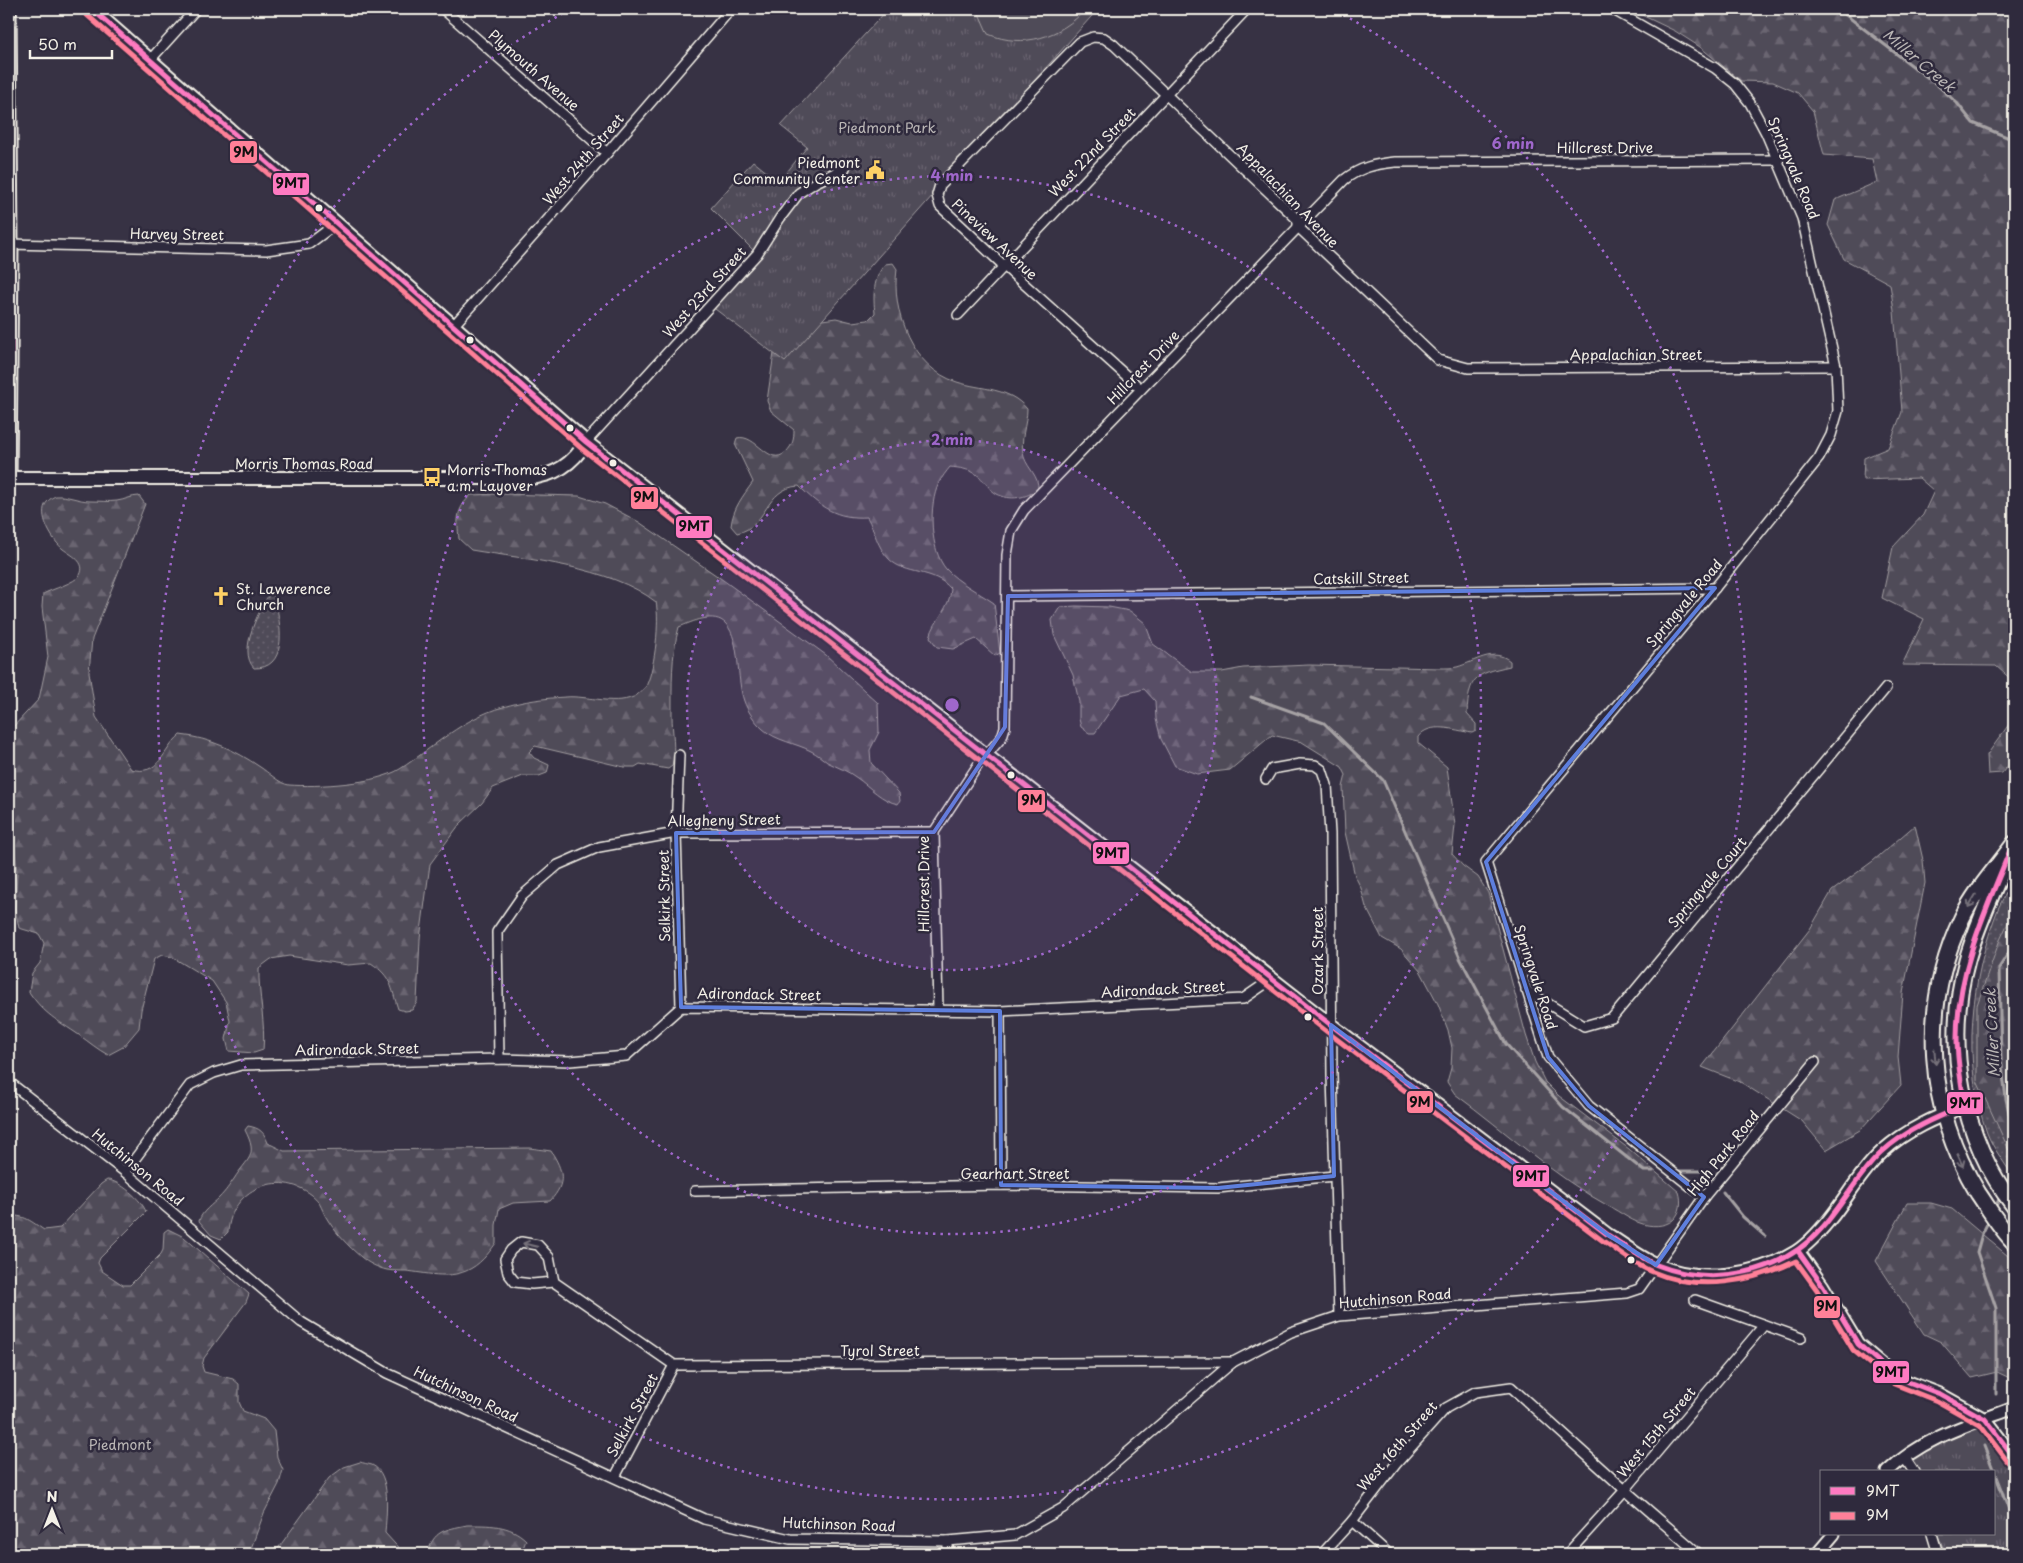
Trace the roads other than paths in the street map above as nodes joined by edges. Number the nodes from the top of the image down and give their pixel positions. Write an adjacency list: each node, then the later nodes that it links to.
1 (10, 9): 16 (street)
2 (92, 9): 9 (main road)
3 (196, 9): 9 (street)
4 (443, 9): 11 (street, Plymouth Avenue)
5 (731, 9): 11 (street, West 24th Street)
6 (1247, 9): 10 (street, West 22nd Street)
7 (1612, 9): 12 (street, Springvale Road)
8 (1093, 37): 10 (street, Appalachian Avenue); 17 (street, Pineview Avenue)
9 (150, 60): 14 (main road)
10 (1166, 93): 15 (street, Appalachian Avenue); 17 (street, West 22nd Street)
11 (607, 153): 19 (street, West 24th Street)
12 (1778, 160): 15 (street, Hillcrest Drive); 21 (street, Springvale Road)
13 (845, 168): 23 (street, West 23rd Street)
14 (337, 223): 16 (street, Harvey Street); 19 (main road)
15 (1298, 227): 20 (street, Appalachian Avenue); 22 (street, Hillcrest Drive)
16 (10, 244): 24 (street)
17 (1003, 266): 18 (street, West 22nd Street); 22 (street, Pineview Avenue)
18 (958, 315)
19 (454, 325): 23 (main road)
20 (1438, 360): 21 (street, Appalachian Street)
21 (1836, 366): 25 (street, Springvale Road)
22 (1141, 388): 26 (street, Hillcrest Drive)
23 (586, 442): 24 (main road, Morris Thomas Road); 28 (main road)
24 (9, 478)
25 (1715, 588): 26 (street, Catskill Street); 35 (street, Springvale Road)
26 (1008, 596): 28 (street, Hillcrest Drive)
27 (1886, 688): 35 (street, Springvale Court)
28 (987, 754): 31 (street, Hillcrest Drive); 34 (main road)
29 (679, 755): 32 (street, Selkirk Street)
30 (1266, 779): 39 (street, Ozark Street)
31 (934, 832): 32 (street, Allegheny Street); 37 (street, Hillcrest Drive)
32 (676, 833): 36 (street, Selkirk Street); 40 (street, Allegheny Street)
33 (2013, 846): 43 (highway); 44 (highway, one-way to 44)
34 (1272, 978): 38 (street, Adirondack Street); 39 (main road)
35 (1526, 990): 49 (street, Springvale Road)
36 (681, 1007): 37 (street, Adirondack Street); 40 (street, Adirondack Street)
37 (938, 1010): 38 (street, Adirondack Street)
38 (1000, 1010): 47 (street)
39 (1331, 1025): 46 (street, Ozark Street); 53 (main road)
40 (499, 1059): 45 (street, Adirondack Street)
41 (1815, 1062): 49 (street, High Park Road)
42 (9, 1082): 45 (street, Hutchinson Road)
43 (1965, 1106): 44 (main road); 50 (highway)
44 (1942, 1114): 51 (highway, one-way to 51); 52 (main road)
45 (124, 1172): 67 (street, Hutchinson Road)
46 (1334, 1176): 47 (street, Gearhart Street); 56 (street, Ozark Street)
47 (1001, 1186): 48 (street, Gearhart Street)
48 (695, 1191)
49 (1704, 1197): 53 (street, High Park Road)
50 (2011, 1201)
51 (2014, 1242)
52 (1798, 1251): 53 (main road); 62 (street)
53 (1656, 1266): 56 (street, Hutchinson Road)
54 (554, 1282): 54 (street, one-way to 54); 60 (street)
55 (1695, 1300): 57 (street)
56 (1339, 1316): 59 (street, Hutchinson Road)
57 (1764, 1325): 58 (street); 68 (street, West 15th Street)
58 (1801, 1338)
59 (1232, 1362): 60 (street, Tyrol Street); 72 (street, Hutchinson Road)
60 (674, 1365): 67 (street, Selkirk Street)
61 (2014, 1408): 62 (street)
62 (1985, 1419): 63 (street); 64 (street)
63 (1904, 1457): 65 (street); 66 (street)
64 (2014, 1457)
65 (1889, 1470)
66 (1913, 1470)
67 (614, 1477): 72 (street, Hutchinson Road)
68 (1625, 1490): 69 (street, West 16th Street); 76 (street, West 15th Street); 77 (street)
69 (1352, 1521): 74 (street, West 16th Street); 75 (street)
70 (1832, 1536): 78 (street)
71 (1933, 1536): 79 (street)
72 (948, 1541): 73 (street)
73 (948, 1554)
74 (1322, 1554)
75 (1389, 1554)
76 (1567, 1554)
77 (1700, 1554)
78 (1817, 1554)
79 (1938, 1554)

